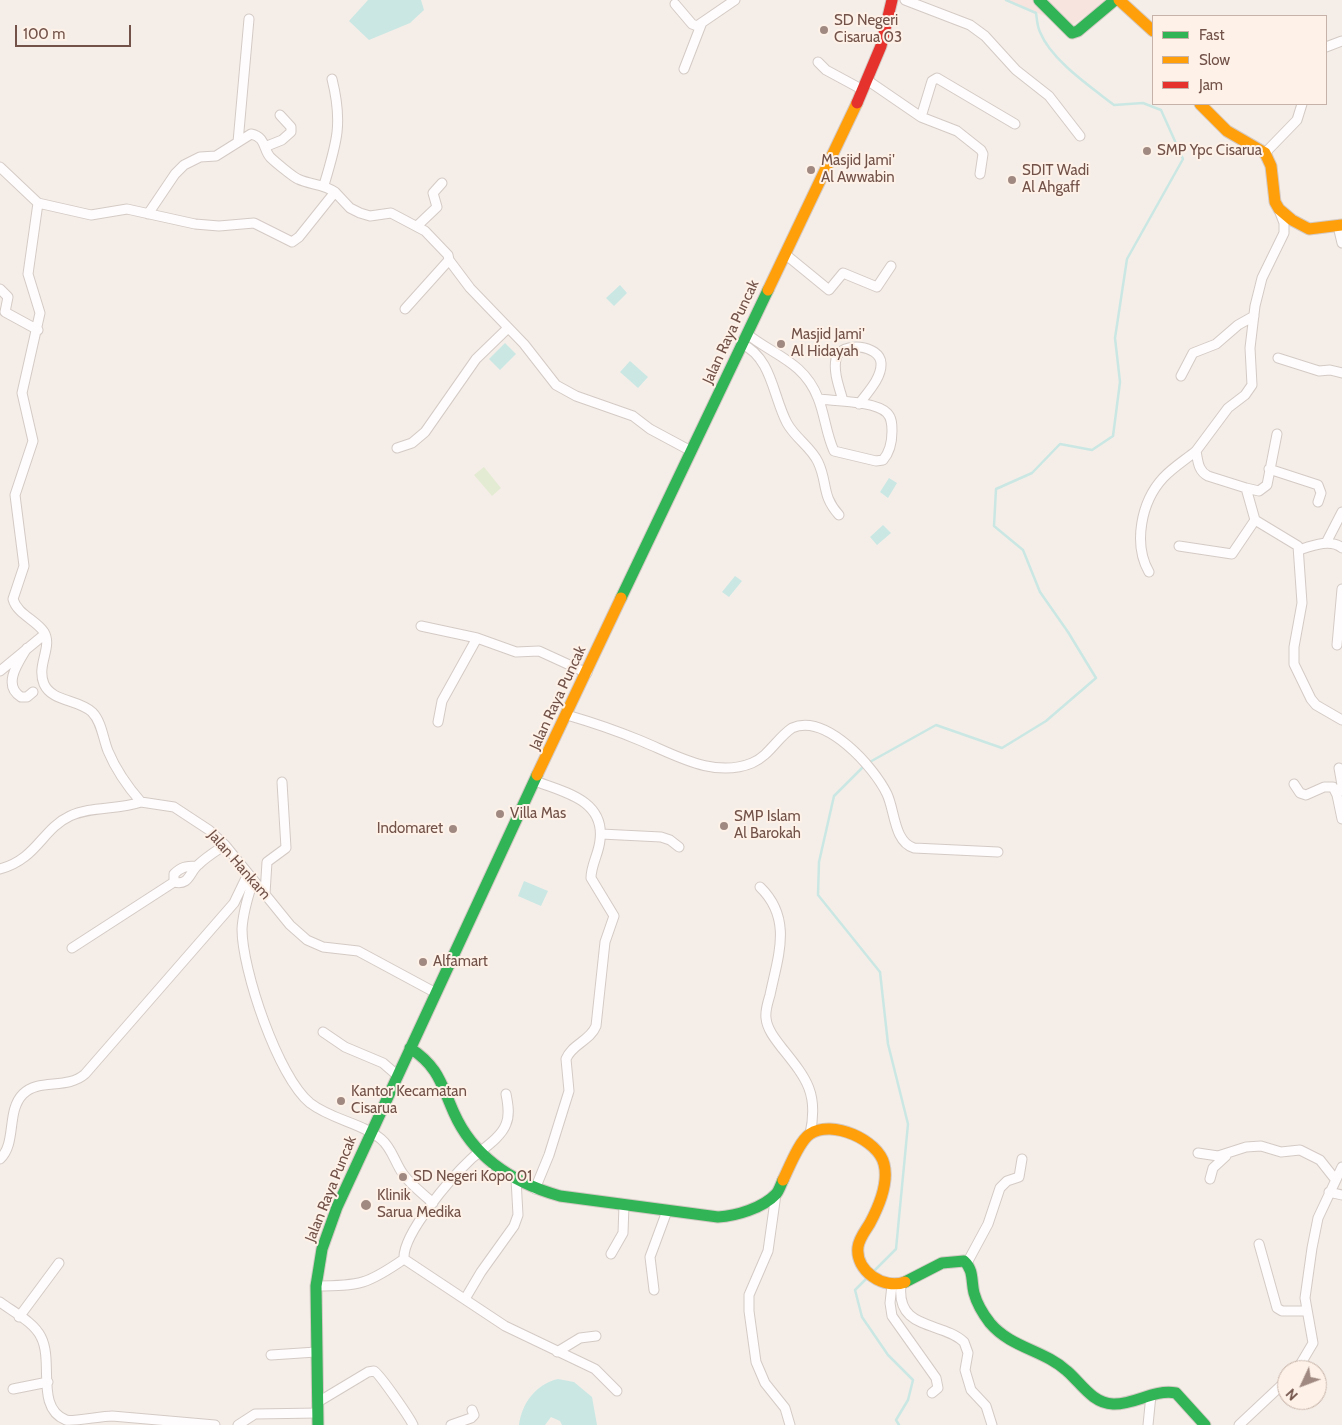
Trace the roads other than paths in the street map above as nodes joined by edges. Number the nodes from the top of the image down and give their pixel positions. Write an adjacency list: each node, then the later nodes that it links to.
1 (735, 0): 9 (street)
2 (892, 0): 16 (main road, Jalan Raya Puncak)
3 (905, 0): 22 (street)
4 (1039, 0): 5 (main road)
5 (1115, 0)
6 (1119, 0): 10 (main road)
7 (675, 4): 9 (street)
8 (249, 19): 23 (street)
9 (701, 25): 14 (street)
10 (1152, 29)
11 (1342, 41): 12 (street)
12 (1327, 47)
13 (818, 62): 16 (street)
14 (684, 69)
15 (332, 79): 29 (street)
16 (865, 85): 20 (street); 37 (main road, Jalan Raya Puncak)
17 (1201, 105): 25 (main road)
18 (1302, 105): 25 (street)
19 (280, 115): 24 (street)
20 (921, 117): 21 (street); 27 (street)
21 (1015, 124)
22 (1080, 136)
23 (238, 142): 24 (street); 33 (street)
24 (267, 146): 29 (street)
25 (1265, 153): 32 (main road)
26 (0, 167): 31 (street)
27 (980, 174)
28 (442, 183): 35 (street)
29 (324, 185): 30 (street)
30 (335, 192): 33 (street); 35 (street)
31 (38, 203): 33 (street); 44 (street)
32 (1279, 210): 34 (main road); 42 (street)
33 (148, 214)
34 (1340, 225): 36 (street)
35 (416, 226): 38 (street)
36 (1342, 243)
37 (784, 254): 39 (street); 45 (main road, Jalan Raya Puncak)
38 (449, 260): 41 (street); 43 (street)
39 (891, 266)
40 (0, 289): 44 (street)
41 (405, 309)
42 (1254, 316): 48 (street); 55 (street)
43 (508, 328): 53 (street); 54 (street)
44 (38, 330): 69 (street)
45 (744, 339): 49 (street); 54 (main road, Jalan Raya Puncak); 60 (street)
46 (1278, 358): 47 (street)
47 (1342, 374)
48 (1181, 376)
49 (819, 399): 50 (street); 51 (street)
50 (843, 402): 51 (street); 51 (street)
51 (859, 404)
52 (1277, 434): 56 (street)
53 (397, 448)
54 (692, 451): 74 (main road, Jalan Raya Puncak)
55 (1196, 451): 57 (street); 66 (street)
56 (1269, 469): 57 (street); 58 (street)
57 (1246, 488): 61 (street)
58 (1318, 502)
59 (1342, 512): 62 (street)
60 (840, 515)
61 (1255, 520): 63 (street); 65 (street)
62 (1326, 543): 64 (street); 65 (street)
63 (1179, 546)
64 (1342, 548)
65 (1299, 550): 77 (street)
66 (1149, 572)
67 (1342, 589): 71 (street)
68 (421, 626): 70 (street)
69 (45, 634): 72 (street); 84 (street)
70 (477, 638): 74 (street); 78 (street)
71 (1337, 644)
72 (27, 648): 73 (street); 75 (street)
73 (0, 671)
74 (587, 673): 76 (main road, Jalan Raya Puncak)
75 (33, 692)
76 (566, 715): 80 (main road, Jalan Raya Puncak); 89 (street)
77 (1342, 720)
78 (438, 722)
79 (1339, 768): 83 (street)
80 (535, 781): 86 (street); 95 (main road, Jalan Raya Puncak)
81 (282, 782): 93 (street)
82 (1294, 784): 83 (street)
83 (1338, 795): 85 (street)
84 (141, 802): 87 (street, Jalan Hankam); 90 (street)
85 (1342, 819)
86 (600, 834): 88 (street); 111 (street)
87 (225, 845): 91 (street, Jalan Hankam); 94 (street)
88 (679, 847)
89 (998, 852)
90 (0, 869)
91 (250, 877): 93 (street, Jalan Hankam); 100 (street); 106 (street)
92 (760, 887): 101 (street)
93 (265, 894): 95 (street, Jalan Hankam)
94 (72, 948)
95 (436, 993): 97 (main road, Jalan Raya Puncak)
96 (323, 1032): 98 (street)
97 (410, 1048): 98 (main road, Jalan Raya Puncak); 102 (main road)
98 (398, 1076): 100 (main road, Jalan Raya Puncak)
99 (506, 1094): 102 (street)
100 (371, 1133): 115 (street); 124 (main road, Jalan Raya Puncak)
101 (810, 1134): 113 (main road); 123 (main road)
102 (480, 1152): 108 (main road); 115 (street)
103 (1198, 1153): 104 (street)
104 (1229, 1154): 109 (street); 110 (street)
105 (1022, 1159): 122 (street)
106 (0, 1160)
107 (1342, 1167): 110 (street)
108 (516, 1179): 111 (main road); 126 (street)
109 (1210, 1179)
110 (1335, 1180): 112 (street)
111 (535, 1189): 116 (main road)
112 (1329, 1192): 114 (street); 128 (street)
113 (776, 1194): 117 (main road); 150 (street)
114 (1342, 1195)
115 (433, 1203): 120 (street)
116 (624, 1205): 117 (main road); 119 (street)
117 (667, 1211): 125 (street)
118 (1259, 1244): 128 (street)
119 (611, 1254)
120 (404, 1259): 124 (street); 126 (street)
121 (59, 1263): 129 (street)
122 (968, 1263): 123 (main road); 140 (main road)
123 (897, 1285): 139 (street); 151 (street)
124 (316, 1286): 131 (main road, Jalan Raya Puncak)
125 (654, 1290)
126 (465, 1299): 132 (street)
127 (0, 1302): 129 (street)
128 (1306, 1311): 134 (street)
129 (19, 1317): 135 (street)
130 (596, 1336): 132 (street)
131 (316, 1352): 133 (street); 141 (main road, Jalan Raya Puncak)
132 (557, 1352): 138 (street)
133 (270, 1355)
134 (1303, 1360)
135 (48, 1382): 137 (street); 143 (street)
136 (1277, 1389): 154 (street)
137 (12, 1390)
138 (617, 1391)
139 (932, 1393)
140 (1151, 1395): 152 (street); 153 (main road)
141 (318, 1407): 146 (street); 147 (main road, Jalan Raya Puncak); 148 (street)
142 (472, 1410): 149 (street)
143 (72, 1423): 144 (street)
144 (160, 1423): 145 (street)
145 (216, 1425)
146 (238, 1425)
147 (318, 1425)
148 (413, 1425)
149 (450, 1425)
150 (790, 1425)
151 (992, 1425)
152 (1148, 1425)
153 (1205, 1425)
154 (1239, 1425)

